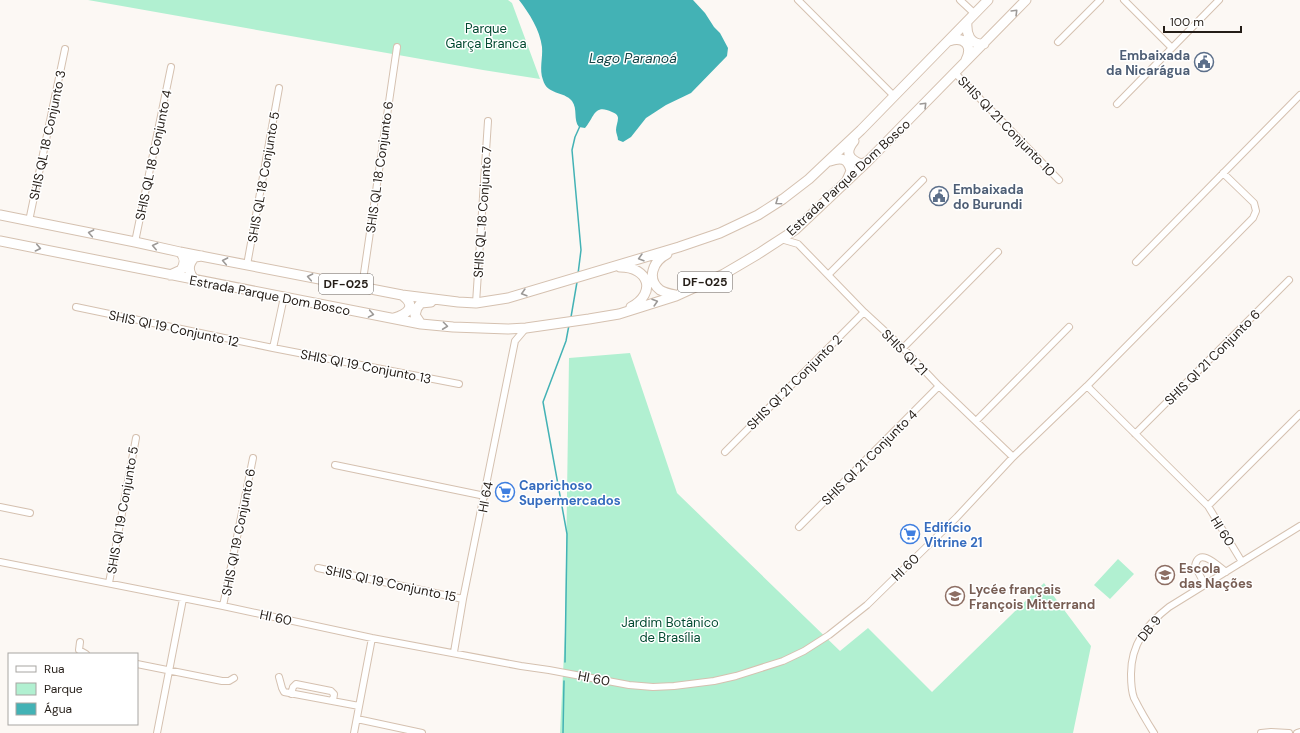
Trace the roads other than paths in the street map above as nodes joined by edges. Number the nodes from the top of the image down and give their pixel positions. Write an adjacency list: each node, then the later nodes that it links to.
1 (798, 0): 20 (street)
2 (960, 0): 8 (street)
3 (988, 0): 8 (main road, Estrada Parque Dom Bosco / DF-025)
4 (1026, 0): 12 (main road, Estrada Parque Dom Bosco / DF-025, one-way to 4)
5 (1100, 0): 11 (street)
6 (1124, 0): 15 (street)
7 (1219, 0): 15 (street)
8 (975, 14): 9 (main road, Estrada Parque Dom Bosco / DF-025)
9 (967, 22): 10 (main road, Estrada Parque Dom Bosco / DF-025); 12 (main road)
10 (949, 41): 17 (main road); 20 (main road, Estrada Parque Dom Bosco / DF-025)
11 (1058, 42)
12 (984, 44): 17 (main road, Estrada Parque Dom Bosco / DF-025)
13 (396, 47): 48 (street, SHIS QL 18 Conjunto 6)
14 (65, 48): 31 (street, SHIS QL 18 Conjunto 3)
15 (1172, 48): 21 (street)
16 (171, 67): 35 (street, SHIS QL 18 Conjunto 4)
17 (957, 71): 25 (main road, Estrada Parque Dom Bosco / DF-025, one-way to 17); 28 (street, SHIS QI 21 Conjunto 10)
18 (279, 88): 42 (street, SHIS QL 18 Conjunto 5)
19 (1300, 95): 26 (street)
20 (894, 96): 23 (main road, Estrada Parque Dom Bosco / DF-025)
21 (1117, 104)
22 (488, 121): 53 (street, SHIS QL 18 Conjunto 7)
23 (861, 130): 24 (main road, Estrada Parque Dom Bosco / DF-025); 25 (main road)
24 (828, 161): 29 (main road); 37 (main road, Estrada Parque Dom Bosco / DF-025, one-way to 37)
25 (867, 162): 29 (main road, Estrada Parque Dom Bosco / DF-025)
26 (1223, 173): 41 (street); 67 (street, HI 60)
27 (923, 180): 45 (street)
28 (1059, 180)
29 (847, 182): 32 (main road, Estrada Parque Dom Bosco / DF-025)
30 (0, 215): 31 (main road, Estrada Parque Dom Bosco / DF-025)
31 (29, 221): 35 (main road, Estrada Parque Dom Bosco / DF-025, one-way to 31)
32 (795, 230): 33 (main road, Estrada Parque Dom Bosco / DF-025); 36 (street)
33 (781, 239): 36 (street, SHIS QI 21); 50 (main road, Estrada Parque Dom Bosco / DF-025)
34 (0, 241): 44 (main road, Estrada Parque Dom Bosco / DF-025, one-way to 44)
35 (135, 242): 38 (main road, Estrada Parque Dom Bosco / DF-025, one-way to 35)
36 (798, 244): 45 (street, SHIS QI 21)
37 (679, 247): 43 (main road, Estrada Parque Dom Bosco / DF-025, one-way to 43); 50 (main road)
38 (180, 252): 40 (main road, Estrada Parque Dom Bosco / DF-025); 44 (main road)
39 (998, 252): 64 (street)
40 (203, 256): 42 (main road, Estrada Parque Dom Bosco / DF-025, one-way to 40); 46 (main road)
41 (1136, 262)
42 (247, 265): 48 (main road, Estrada Parque Dom Bosco / DF-025, one-way to 42)
43 (614, 266): 53 (main road, Estrada Parque Dom Bosco / DF-025, one-way to 53); 56 (main road)
44 (170, 275): 46 (main road, Estrada Parque Dom Bosco / DF-025)
45 (828, 275): 55 (street, SHIS QI 21)
46 (195, 280): 51 (main road, Estrada Parque Dom Bosco / DF-025)
47 (1289, 280): 70 (street, SHIS QI 21 Conjunto 6)
48 (362, 287): 49 (main road, Estrada Parque Dom Bosco / DF-025)
49 (402, 295): 52 (main road, Estrada Parque Dom Bosco / DF-025); 57 (main road)
50 (676, 296): 56 (main road, Estrada Parque Dom Bosco / DF-025, one-way to 50)
51 (284, 297): 57 (main road, Estrada Parque Dom Bosco / DF-025, one-way to 57); 63 (street)
52 (444, 301): 53 (main road, Estrada Parque Dom Bosco / DF-025); 58 (main road)
53 (476, 303)
54 (76, 307): 63 (street, SHIS QI 19 Conjunto 12)
55 (864, 312): 64 (street, SHIS QI 21); 72 (street, SHIS QI 21 Conjunto 2)
56 (619, 314): 60 (main road, Estrada Parque Dom Bosco / DF-025)
57 (392, 318): 58 (main road, Estrada Parque Dom Bosco / DF-025)
58 (421, 324): 61 (main road, Estrada Parque Dom Bosco / DF-025, one-way to 61)
59 (1069, 327): 69 (street)
60 (526, 328): 61 (main road, Estrada Parque Dom Bosco / DF-025); 62 (street, HI 64)
61 (508, 329): 62 (street)
62 (515, 341): 76 (street, HI 64)
63 (273, 348): 65 (street, SHIS QI 19 Conjunto 13)
64 (902, 348): 66 (street, SHIS QI 21)
65 (459, 384)
66 (939, 386): 69 (street, SHIS QI 21); 81 (street, SHIS QI 21 Conjunto 4)
67 (1087, 386): 70 (street, HI 60); 74 (street, HI 60)
68 (1300, 414): 77 (street)
69 (976, 421): 74 (street, SHIS QI 21)
70 (1134, 434): 77 (street, HI 60)
71 (136, 438): 86 (street, SHIS QI 19 Conjunto 5)
72 (725, 452)
73 (253, 458): 90 (street, SHIS QI 19 Conjunto 6)
74 (1013, 458): 93 (street, HI 60)
75 (335, 465): 76 (street)
76 (485, 496): 89 (street, HI 64)
77 (1208, 506): 83 (street, HI 60)
78 (0, 507): 79 (street)
79 (30, 513)
80 (1300, 526): 83 (street)
81 (799, 527)
82 (0, 562): 86 (street, HI 60)
83 (1242, 562): 85 (street, DB 9)
84 (318, 568): 89 (street, SHIS QI 19 Conjunto 15)
85 (1226, 572): 87 (street, DB 9); 87 (street)
86 (109, 584): 88 (street, HI 60)
87 (1205, 585): 109 (street, DB 9)
88 (183, 599): 90 (street, HI 60); 96 (street)
89 (463, 599): 93 (street, HI 64)
90 (223, 606): 91 (street, HI 60)
91 (372, 638): 93 (street, HI 60); 103 (street)
92 (80, 642): 94 (street)
93 (454, 652)
94 (84, 653)
95 (138, 664): 96 (street)
96 (168, 670): 98 (street); 106 (street)
97 (279, 677): 100 (street)
98 (234, 678)
99 (311, 687): 100 (street); 101 (street); 102 (street)
100 (291, 694): 101 (street)
101 (309, 698): 102 (street)
102 (333, 701): 103 (street)
103 (360, 706): 104 (street)
104 (357, 719): 107 (street); 108 (street)
105 (1300, 732): 112 (street)
106 (157, 733)
107 (354, 733)
108 (422, 733)
109 (1154, 733)
110 (1261, 733): 111 (street)
111 (1289, 733)
112 (1297, 733)

